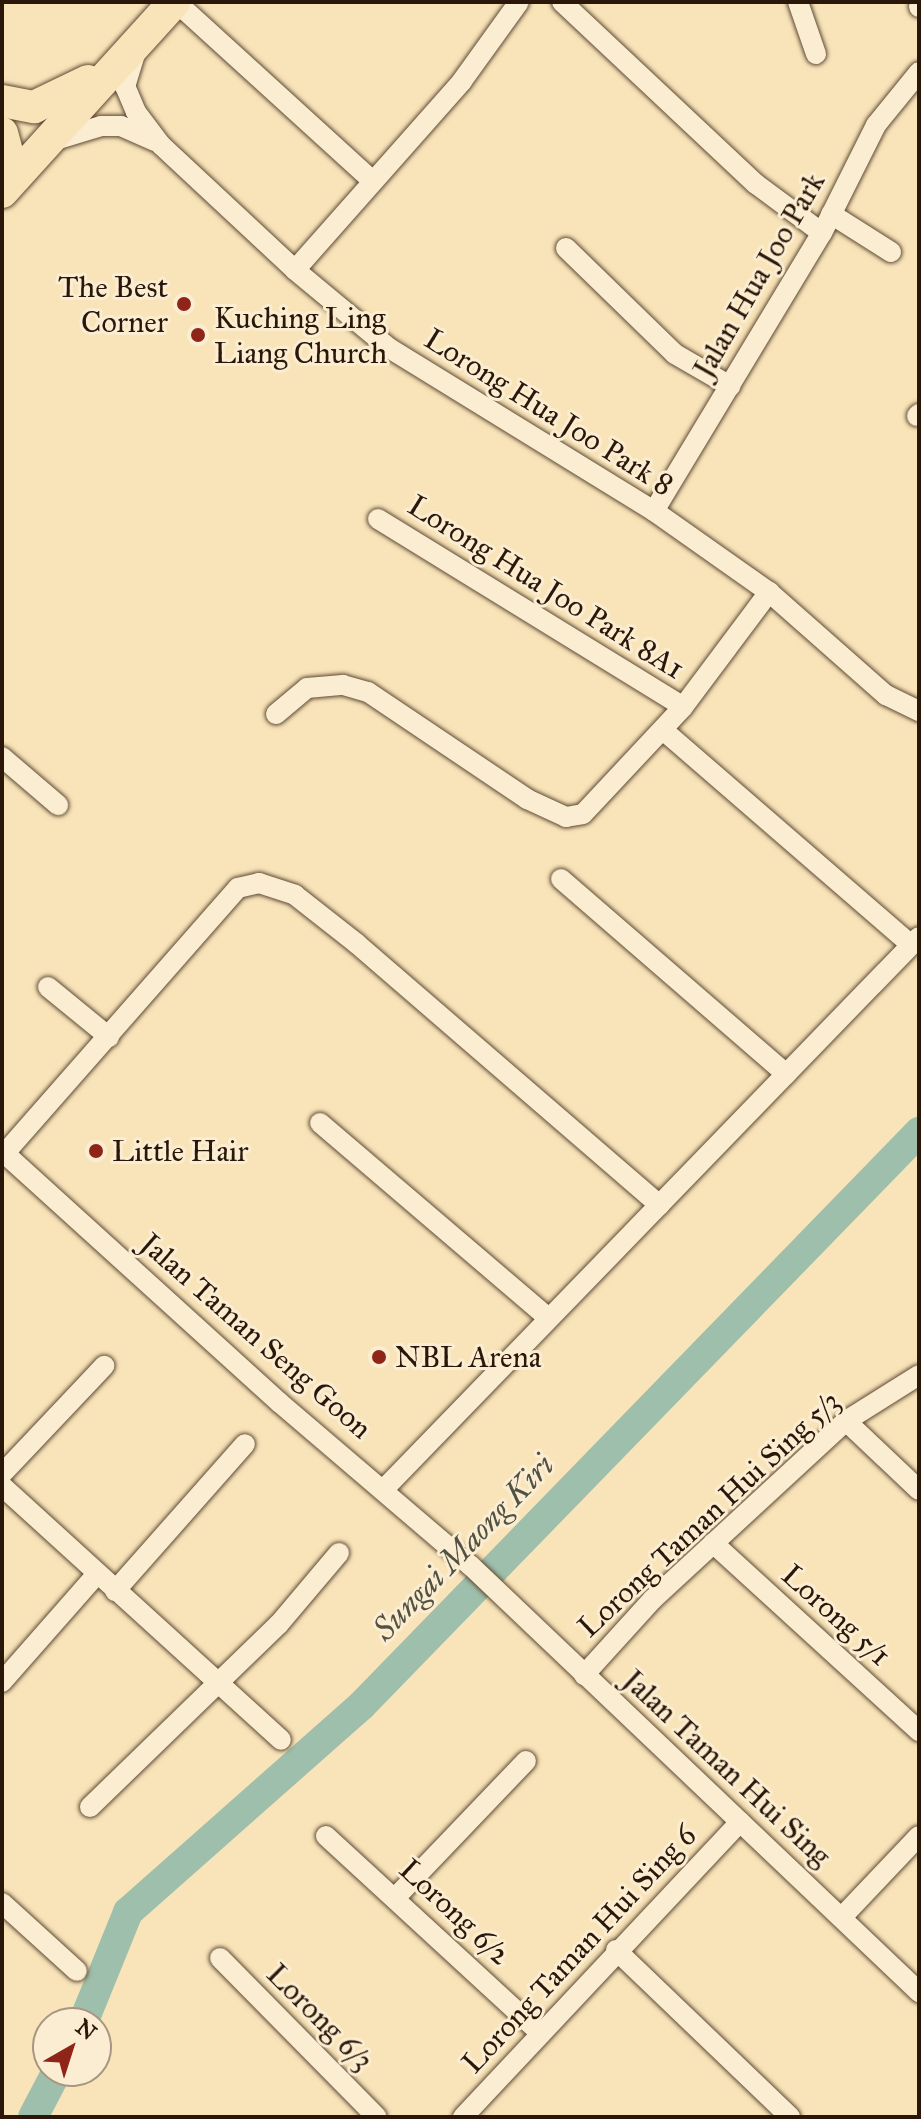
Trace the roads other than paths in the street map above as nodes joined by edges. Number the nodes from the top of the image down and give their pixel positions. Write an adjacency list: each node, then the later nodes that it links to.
1 (519, 2): 12 (street)
2 (562, 2): 15 (street)
3 (798, 2): 5 (street)
4 (170, 7): 6 (highway); 11 (street, Lorong Hua Joo Park 8); 12 (street)
5 (816, 54)
6 (108, 69): 8 (highway); 10 (highway)
7 (919, 72): 14 (street, Jalan Hua Joo Park)
8 (2, 101)
9 (2, 133): 13 (highway)
10 (45, 142): 11 (street, Lorong Hua Joo Park 8); 13 (highway)
11 (161, 145): 18 (street, Lorong Hua Joo Park 8)
12 (373, 181): 18 (street)
13 (4, 190)
14 (831, 214): 15 (street, Jalan Hua Joo Park); 17 (street)
15 (822, 233): 19 (street, Jalan Hua Joo Park)
16 (566, 248): 19 (street)
17 (891, 252)
18 (295, 270): 20 (street, Lorong Hua Joo Park 8)
19 (730, 386): 20 (street, Jalan Hua Joo Park)
20 (654, 511): 22 (street, Lorong Hua Joo Park 8)
21 (378, 519): 23 (street, Lorong Hua Joo Park 8A1)
22 (769, 592): 23 (street); 24 (street, Lorong Hua Joo Park 8)
23 (683, 707): 26 (street)
24 (919, 711)
25 (276, 714): 26 (street)
26 (663, 730): 30 (street)
27 (2, 757): 28 (street)
28 (58, 805)
29 (561, 879): 33 (street)
30 (915, 941): 33 (street)
31 (48, 987): 32 (street)
32 (109, 1037): 35 (street); 36 (street)
33 (786, 1074): 36 (street)
34 (320, 1123): 37 (street)
35 (4, 1152): 44 (street, Jalan Taman Seng Goon)
36 (659, 1205): 37 (street)
37 (547, 1317): 44 (street)
38 (104, 1366): 42 (street)
39 (919, 1375): 40 (street, Lorong Taman Hui Sing 5/3)
40 (846, 1421): 45 (street); 46 (street, Lorong Taman Hui Sing 5/3)
41 (245, 1444): 50 (street)
42 (2, 1474)
43 (2, 1486): 49 (street)
44 (385, 1488): 48 (street, Jalan Taman Seng Goon)
45 (919, 1490)
46 (713, 1543): 51 (street, Lorong Taman Hui Sing 5/3); 54 (street, Lorong 5/1)
47 (339, 1553): 52 (street)
48 (470, 1565): 51 (street, Jalan Taman Hui Sing)
49 (97, 1574): 50 (street); 53 (street)
50 (115, 1591): 52 (street)
51 (584, 1675): 58 (street, Jalan Taman Hui Sing)
52 (215, 1681): 55 (street); 57 (street)
53 (2, 1682)
54 (919, 1731)
55 (281, 1740)
56 (526, 1761): 61 (street)
57 (90, 1807)
58 (740, 1822): 63 (street, Jalan Taman Hui Sing); 64 (street, Lorong Taman Hui Sing 6)
59 (326, 1836): 61 (street, Lorong 6/2)
60 (919, 1836): 63 (street)
61 (396, 1897): 68 (street, Lorong 6/2)
62 (2, 1903): 66 (street)
63 (843, 1916): 67 (street, Jalan Taman Hui Sing)
64 (616, 1950): 68 (street, Lorong Taman Hui Sing 6); 71 (street)
65 (220, 1958): 69 (street, Lorong 6/3)
66 (77, 1971)
67 (919, 1992)
68 (541, 2034): 70 (street, Lorong Taman Hui Sing 6)
69 (377, 2117)
70 (463, 2117)
71 (790, 2117)

